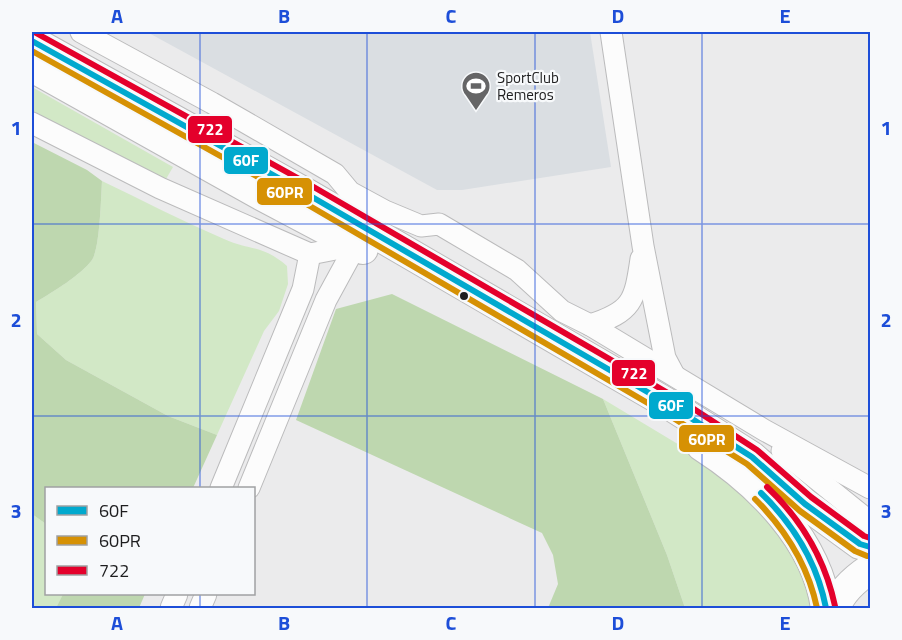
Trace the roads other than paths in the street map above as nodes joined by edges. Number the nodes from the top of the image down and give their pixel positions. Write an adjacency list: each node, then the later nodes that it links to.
1 (81, 32): 6 (street)
2 (611, 32): 9 (street)
3 (32, 42): 7 (main road)
4 (32, 67): 8 (main road)
5 (32, 123): 10 (street)
6 (350, 192): 7 (street); 8 (street)
7 (307, 194): 8 (main road)
8 (370, 229): 10 (street); 11 (street); 15 (street); 18 (main road); 24 (main road)
9 (643, 246): 11 (street); 12 (street)
10 (310, 255): 14 (street)
11 (590, 325): 12 (street)
12 (674, 375): 13 (street)
13 (764, 429): 16 (street); 17 (street)
14 (222, 487)
15 (250, 487)
16 (870, 488)
17 (870, 522)
18 (870, 547)
19 (870, 569): 25 (main road)
20 (177, 595): 22 (street)
21 (206, 595): 23 (street)
22 (171, 609)
23 (200, 609)
24 (825, 609)
25 (834, 609)

